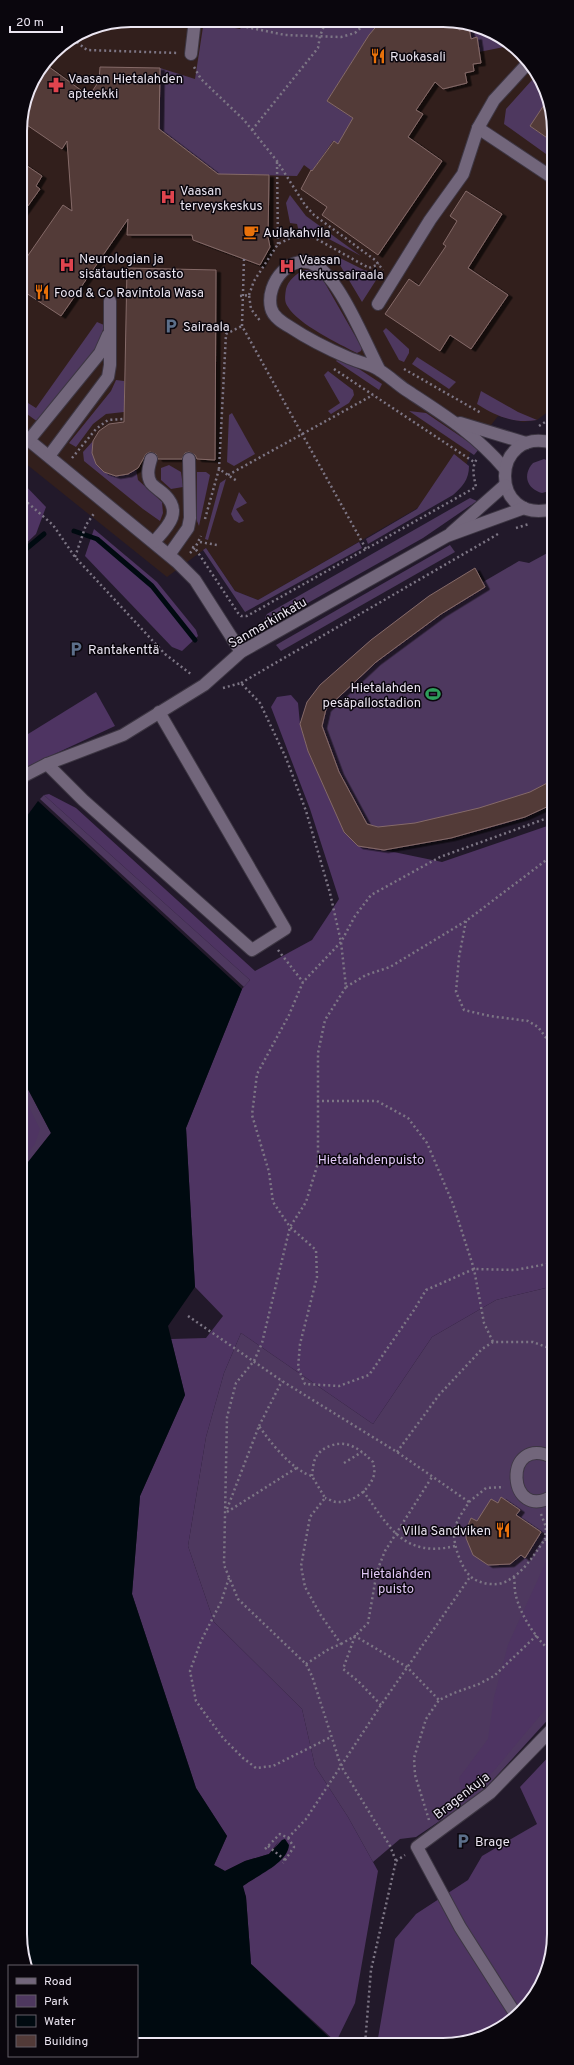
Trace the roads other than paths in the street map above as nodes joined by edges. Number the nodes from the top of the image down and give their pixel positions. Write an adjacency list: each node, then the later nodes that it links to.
1 (194, 27): 2 (street)
2 (191, 54)
3 (525, 67): 4 (street)
4 (478, 128): 5 (street); 7 (street)
5 (547, 174)
6 (110, 301): 8 (street)
7 (378, 304)
8 (110, 331): 11 (street); 15 (street)
9 (379, 369): 9 (street); 10 (street)
10 (457, 423): 14 (street); 18 (street)
11 (27, 435)
12 (27, 439): 15 (street)
13 (547, 441): 14 (street)
14 (526, 443): 18 (street)
15 (49, 456): 23 (street)
16 (151, 458): 23 (street)
17 (189, 459): 24 (street)
18 (505, 468): 19 (street)
19 (505, 485): 20 (street); 22 (street, Sanmarkinkatu)
20 (524, 508): 21 (street); 22 (street, Sanmarkinkatu)
21 (547, 510)
22 (447, 536): 25 (street, Sanmarkinkatu)
23 (154, 542): 24 (street)
24 (169, 555): 25 (street)
25 (241, 652): 26 (street, Sanmarkinkatu)
26 (159, 712): 27 (street, Sanmarkinkatu); 27 (street)
27 (47, 764): 28 (street, Sanmarkinkatu)
28 (27, 776)
29 (547, 1455): 30 (street)
30 (547, 1499)
31 (547, 1734): 32 (street, Bragenkuja)
32 (513, 2011)

